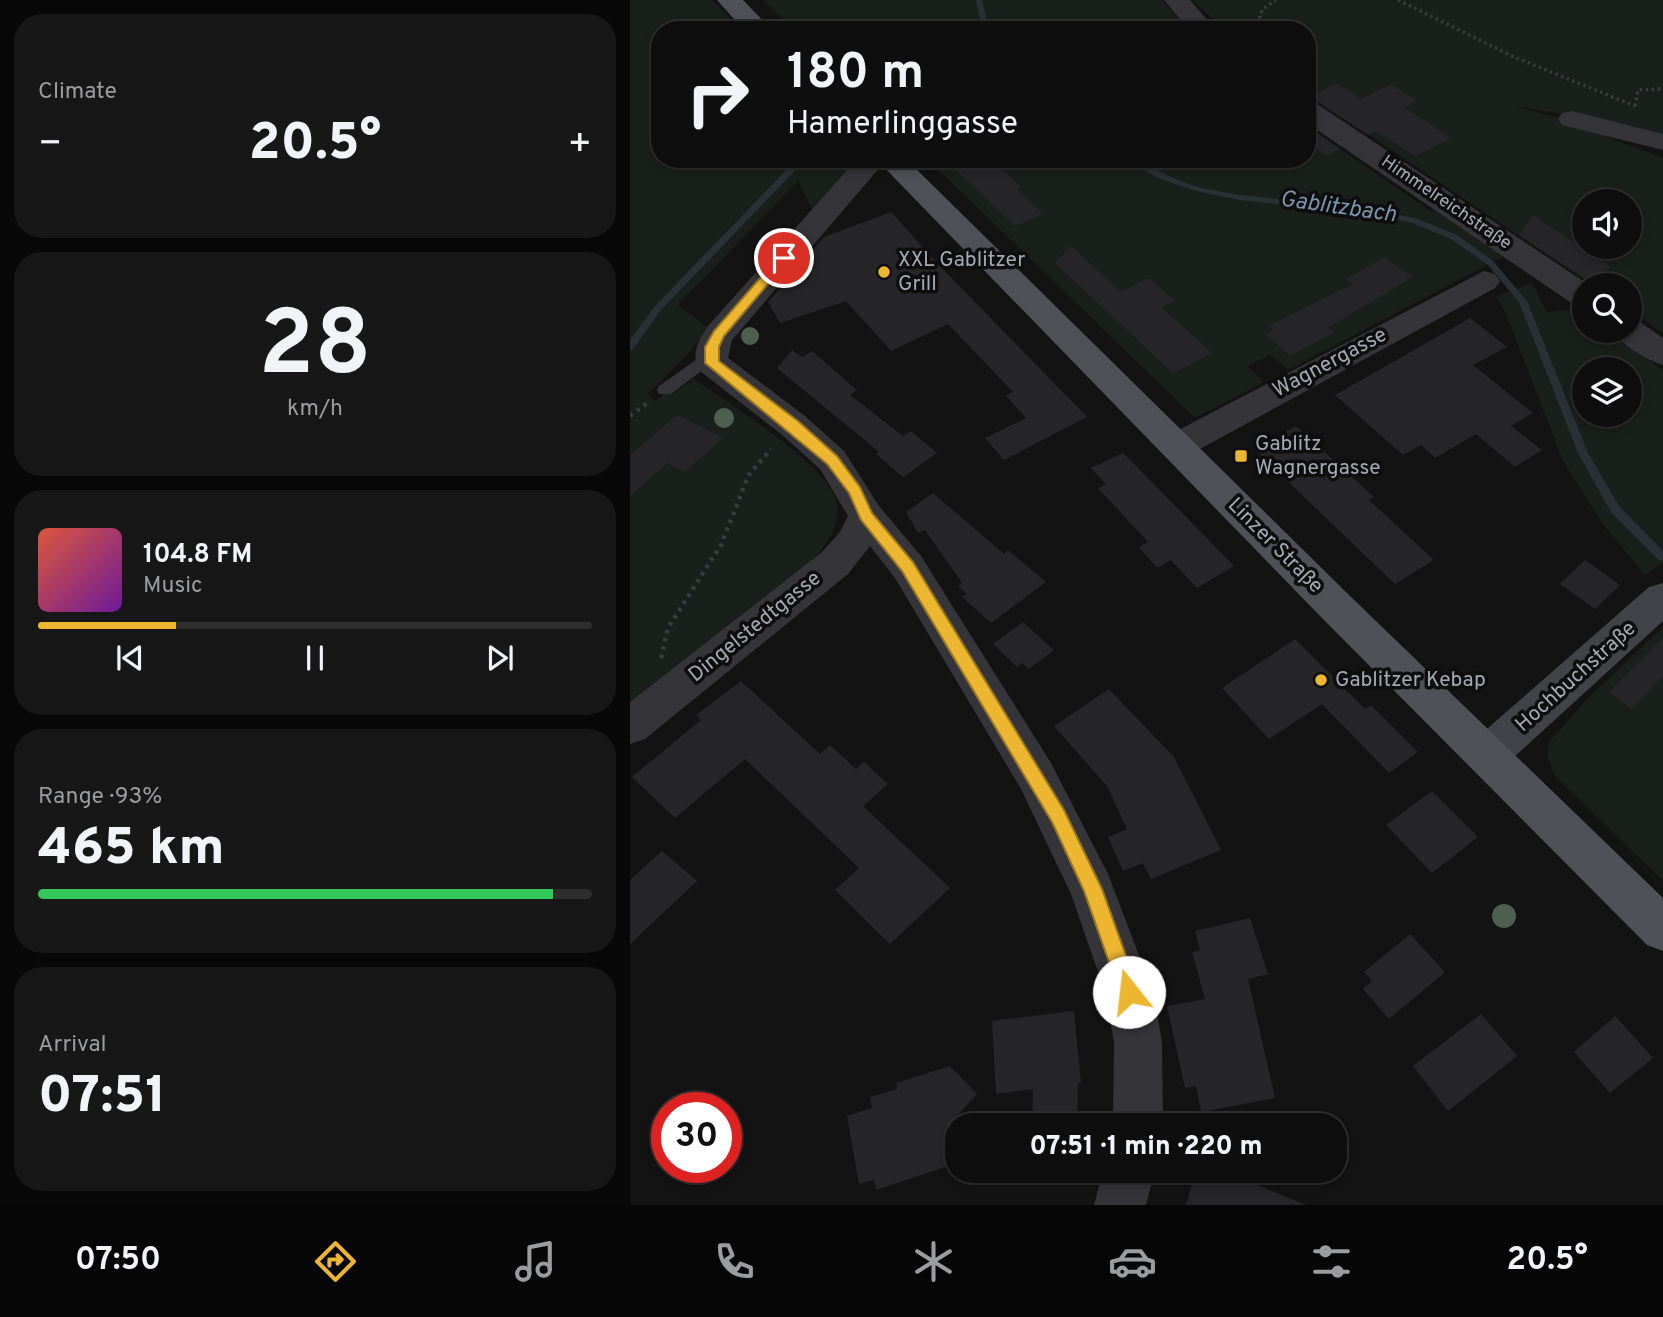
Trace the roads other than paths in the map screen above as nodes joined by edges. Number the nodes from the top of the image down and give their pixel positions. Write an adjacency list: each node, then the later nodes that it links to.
1 (729, 0): 3 (main road)
2 (1176, 0): 4 (street)
3 (750, 21)
4 (1195, 21)
5 (1316, 116): 11 (street, Himmelreichstraße)
6 (1572, 119): 7 (street)
7 (1663, 142)
8 (865, 168): 14 (street)
9 (899, 168): 16 (main road, Linzer Straße)
10 (1484, 281): 16 (street, Wagnergasse)
11 (1572, 289)
12 (1642, 339): 13 (street)
13 (1663, 354)
14 (710, 355): 15 (lane); 17 (street)
15 (665, 390)
16 (1177, 446): 20 (main road, Linzer Straße)
17 (866, 516): 19 (street, Dingelstedtgasse); 22 (street)
18 (1661, 600): 20 (street, Hochbuchstraße)
19 (644, 715)
20 (1487, 755): 21 (main road, Linzer Straße)
21 (1663, 929)
22 (1138, 1113)
23 (1126, 1183): 24 (street)
24 (1120, 1205)

